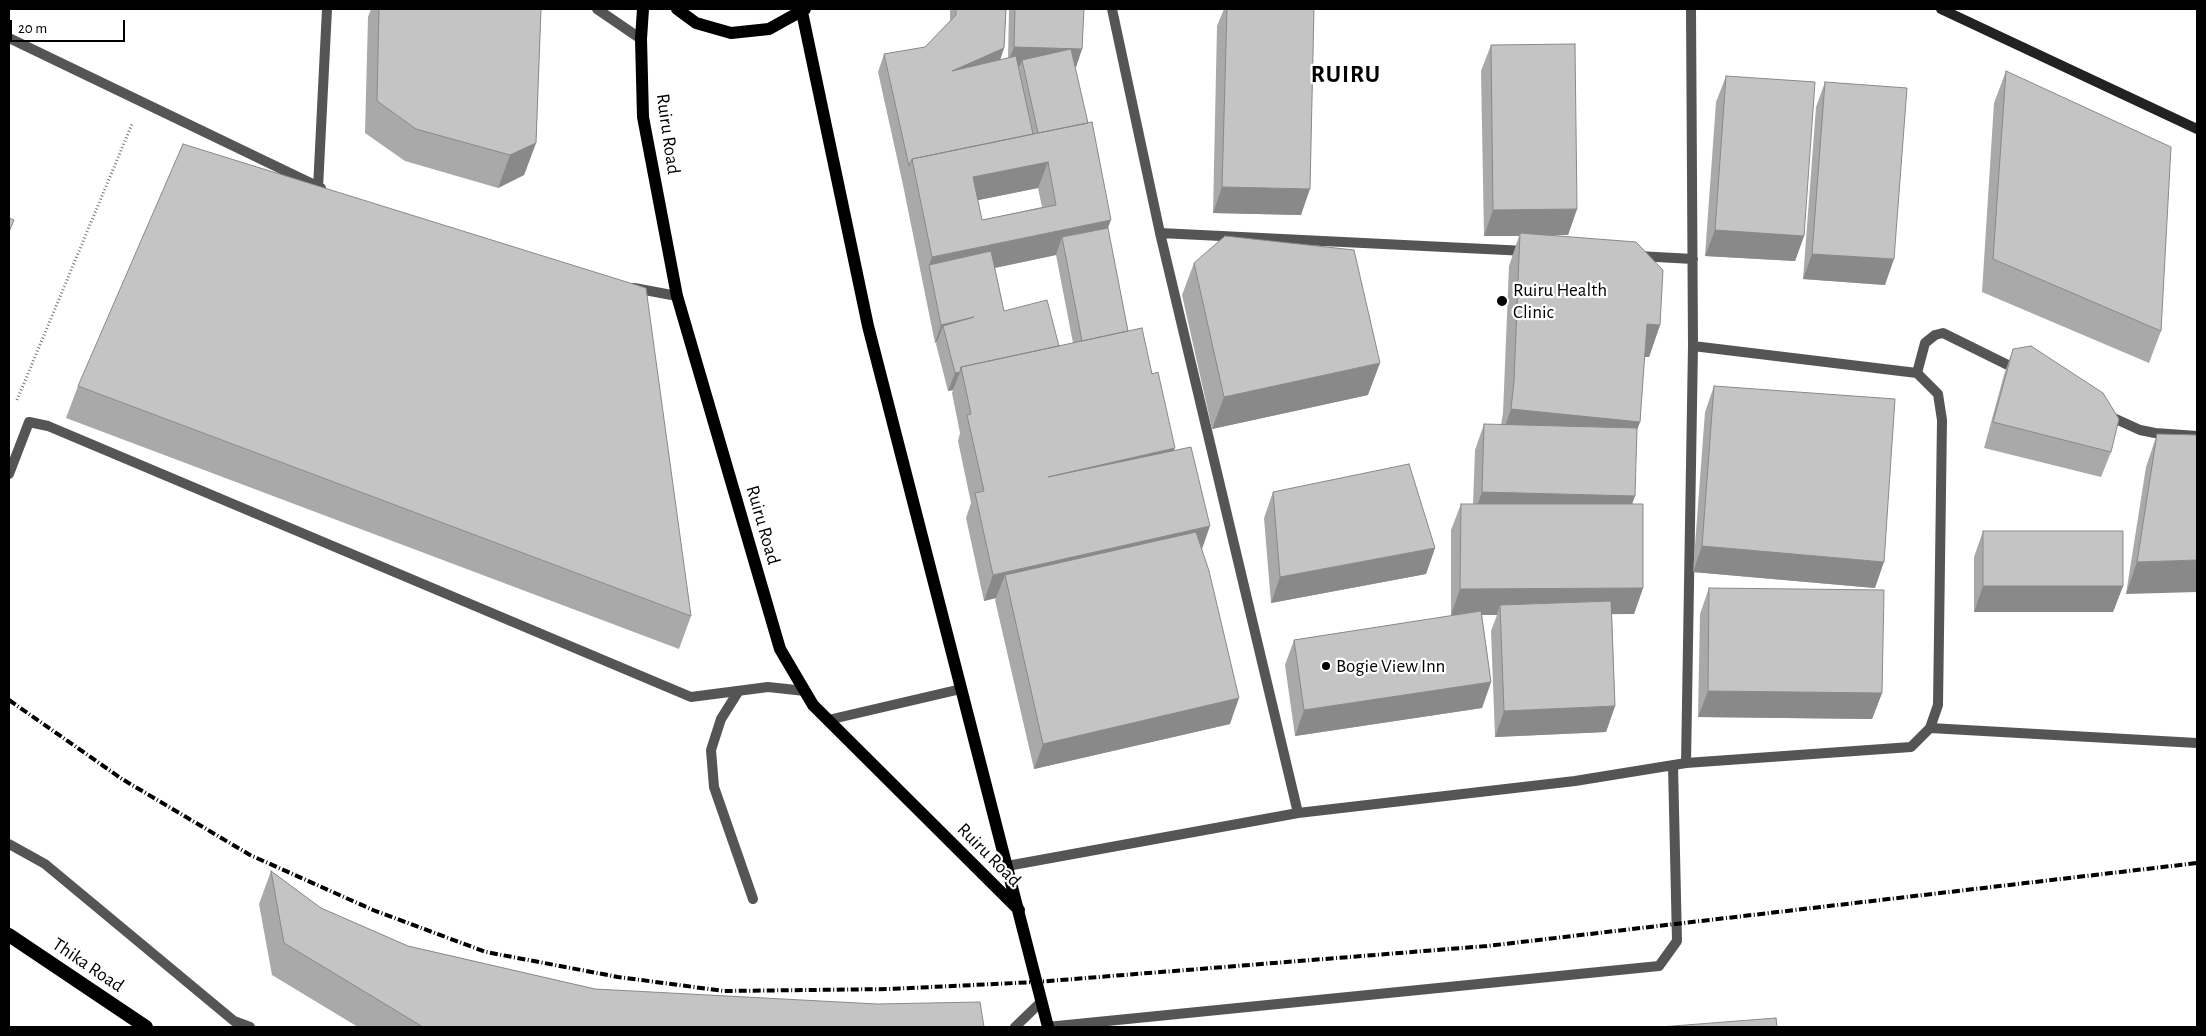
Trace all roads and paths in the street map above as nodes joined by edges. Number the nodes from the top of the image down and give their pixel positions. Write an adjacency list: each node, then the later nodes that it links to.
1 (327, 9): 11 (street)
2 (597, 9): 10 (street)
3 (643, 9): 10 (main road, Ruiru Road)
4 (677, 9): 8 (main road)
5 (1112, 9): 13 (street)
6 (1691, 9): 16 (street)
7 (1942, 9): 12 (main road)
8 (804, 10): 26 (main road, Ruiru Road)
9 (9, 38): 11 (street)
10 (641, 39): 18 (main road, Ruiru Road)
11 (141, 103): 23 (path)
12 (2197, 129)
13 (1160, 233): 14 (street); 34 (street)
14 (1535, 251)
15 (1624, 256): 16 (street)
16 (1693, 259): 19 (street)
17 (620, 286): 18 (street)
18 (677, 296): 27 (main road, Ruiru Road)
19 (1693, 346): 20 (street); 32 (street)
20 (1917, 373): 21 (street); 30 (street)
21 (2029, 376)
22 (2097, 410): 24 (street)
23 (29, 422): 25 (street); 28 (street)
24 (2197, 436)
25 (9, 474)
26 (961, 689): 29 (street); 36 (main road, Ruiru Road)
27 (805, 691): 28 (street); 29 (main road, Ruiru Road)
28 (738, 692): 37 (street)
29 (828, 720): 38 (main road, Ruiru Road)
30 (1930, 728): 31 (street); 32 (street)
31 (2197, 743)
32 (1686, 763): 33 (street)
33 (1673, 765): 34 (street); 44 (street)
34 (1298, 813): 36 (street)
35 (9, 844): 42 (street)
36 (1007, 866): 38 (main road, Ruiru Road)
37 (753, 899)
38 (1019, 910): 40 (main road)
39 (9, 935): 41 (highway, Thika Road)
40 (1041, 1002): 43 (street); 44 (main road)
41 (146, 1027)
42 (250, 1027)
43 (1015, 1027)
44 (1047, 1027)

